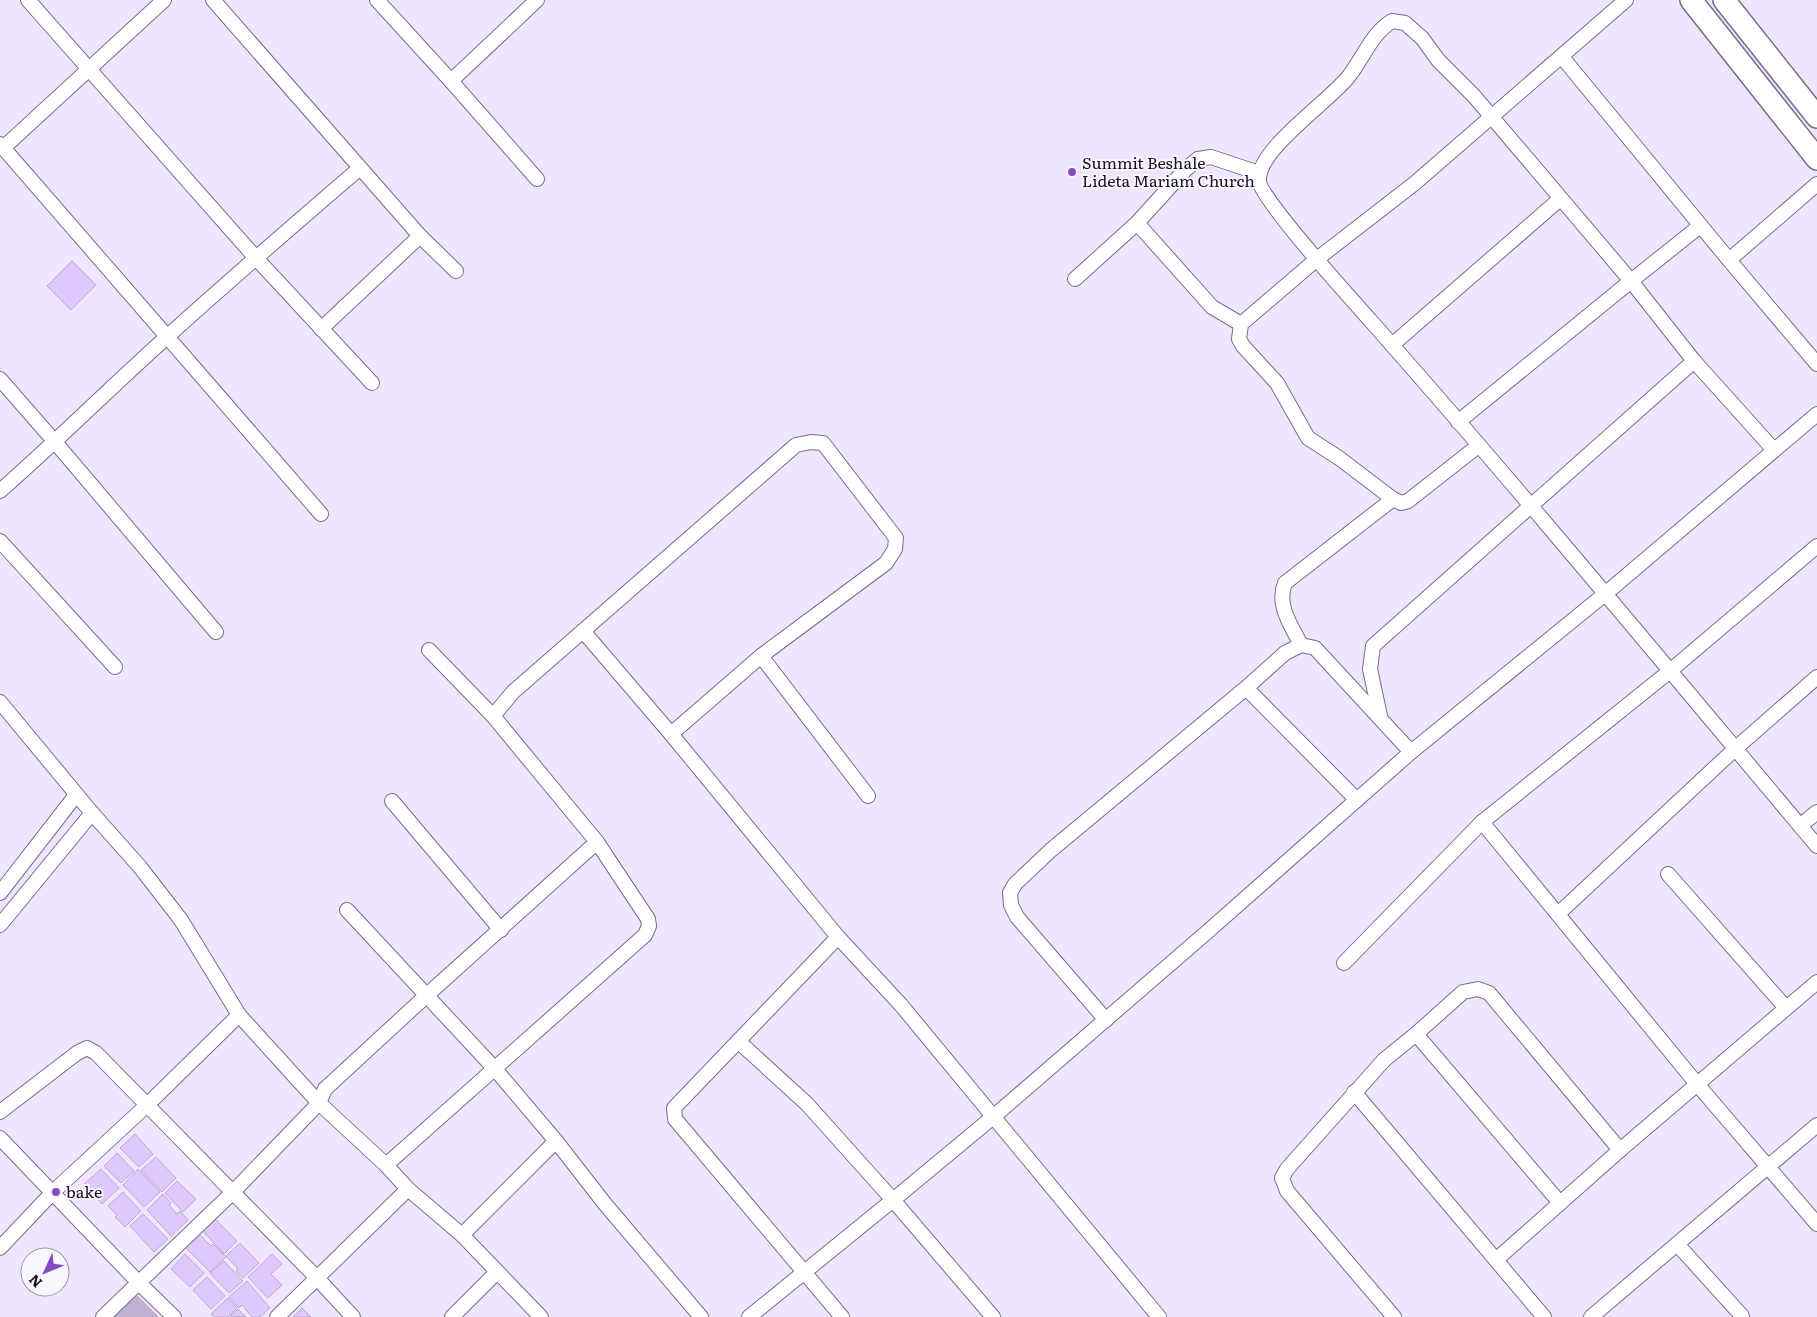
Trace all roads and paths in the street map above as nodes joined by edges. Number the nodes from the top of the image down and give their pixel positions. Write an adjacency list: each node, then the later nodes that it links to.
1 (28, 0): 10 (street)
2 (164, 0): 10 (street)
3 (213, 0): 16 (street)
4 (377, 0): 11 (street)
5 (537, 0): 11 (street)
6 (1626, 0): 9 (street)
7 (1691, 0): 15 (main road)
8 (1724, 0): 13 (main road)
9 (1562, 57): 12 (street); 22 (street)
10 (89, 70): 14 (street); 24 (street)
11 (451, 81): 18 (street)
12 (1491, 117): 17 (street); 20 (street); 25 (street)
13 (1817, 117)
14 (2, 146): 32 (street)
15 (1817, 159)
16 (360, 168): 23 (street); 24 (street)
17 (1259, 173): 21 (street); 25 (street)
18 (537, 179)
19 (1817, 184): 26 (street)
20 (1560, 199): 29 (street); 33 (street)
21 (1137, 222): 28 (street); 30 (street)
22 (1700, 226): 26 (street); 29 (street)
23 (420, 236): 27 (street); 31 (street)
24 (255, 257): 31 (street); 32 (street)
25 (1317, 259): 30 (street); 33 (street)
26 (1729, 260): 35 (street)
27 (456, 271)
28 (1075, 279)
29 (1631, 281): 34 (street); 39 (street)
30 (1241, 324): 44 (street)
31 (321, 329): 37 (street)
32 (168, 336): 40 (street); 46 (street)
33 (1392, 345): 39 (street)
34 (1694, 361): 42 (street); 45 (street)
35 (1817, 364)
36 (0, 380): 40 (street)
37 (372, 383)
38 (1817, 414): 42 (street)
39 (1458, 422): 41 (street)
40 (56, 442): 43 (street); 51 (street)
41 (1478, 446): 44 (street); 45 (street)
42 (1774, 450): 49 (street)
43 (0, 491)
44 (1393, 499): 52 (street)
45 (1531, 507): 49 (street); 61 (street)
46 (321, 514)
47 (0, 541): 55 (street)
48 (1817, 546): 56 (street)
49 (1605, 594): 56 (street); 64 (street)
50 (583, 631): 54 (street); 60 (street); 62 (street)
51 (216, 632)
52 (1301, 645): 58 (street); 61 (street)
53 (429, 650): 60 (street)
54 (761, 656): 62 (street); 66 (street)
55 (115, 667)
56 (1670, 671): 63 (street); 71 (street)
57 (1817, 677): 63 (street)
58 (1246, 688): 67 (street); 87 (street)
59 (1, 705): 65 (street)
60 (493, 716): 73 (street)
61 (1380, 716): 64 (street)
62 (671, 734): 81 (street)
63 (1736, 748): 72 (street); 78 (street)
64 (1411, 752): 67 (street)
65 (76, 795): 70 (street); 76 (street)
66 (868, 796)
67 (1357, 800): 87 (street)
68 (392, 801): 80 (street)
69 (1817, 812): 72 (street)
70 (92, 813): 79 (street); 86 (street)
71 (1482, 822): 78 (street); 82 (street)
72 (1800, 826): 74 (street)
73 (597, 842): 80 (street); 90 (street)
74 (1817, 846)
75 (1668, 874): 85 (street)
76 (0, 893)
77 (347, 910): 84 (street)
78 (1558, 914): 91 (street)
79 (0, 925)
80 (501, 930): 84 (street)
81 (838, 937): 89 (street); 96 (street)
82 (1344, 963)
83 (1817, 982): 85 (street)
84 (427, 995): 90 (street); 93 (street)
85 (1786, 1008): 91 (street)
86 (240, 1015): 93 (street); 94 (street)
87 (1106, 1020): 96 (street)
88 (1416, 1034): 92 (street); 100 (street); 107 (street)
89 (738, 1041): 106 (street); 114 (street)
90 (495, 1070): 99 (street); 101 (street)
91 (1697, 1084): 100 (street); 102 (street)
92 (1354, 1092): 112 (street); 129 (street)
93 (319, 1103): 101 (street); 105 (street)
94 (147, 1105): 95 (street); 104 (street); 105 (street)
95 (0, 1112)
96 (993, 1117): 106 (street); 128 (street)
97 (1817, 1125): 102 (street)
98 (0, 1138): 104 (street)
99 (556, 1141): 109 (street); 124 (street)
100 (1620, 1150): 107 (street)
101 (386, 1165): 103 (street)
102 (1767, 1167): 108 (street); 110 (street)
103 (408, 1189): 109 (street); 115 (street)
104 (53, 1192): 111 (street); 116 (street)
105 (232, 1193): 115 (street); 116 (street)
106 (894, 1200): 114 (street); 127 (street)
107 (1560, 1203): 112 (street)
108 (1817, 1224)
109 (462, 1234): 113 (street)
110 (1677, 1244): 117 (street); 131 (street)
111 (0, 1248)
112 (1497, 1259): 130 (street)
113 (497, 1272): 122 (street); 123 (street)
114 (805, 1272): 125 (street); 126 (street)
115 (317, 1278): 120 (street); 121 (street)
116 (138, 1283): 118 (street); 119 (street)
117 (1742, 1316)
118 (103, 1317)
119 (174, 1317)
120 (277, 1317)
121 (353, 1317)
122 (452, 1317)
123 (541, 1317)
124 (702, 1317)
125 (749, 1317)
126 (842, 1317)
127 (992, 1317)
128 (1159, 1317)
129 (1394, 1317)
130 (1544, 1317)
131 (1592, 1317)

